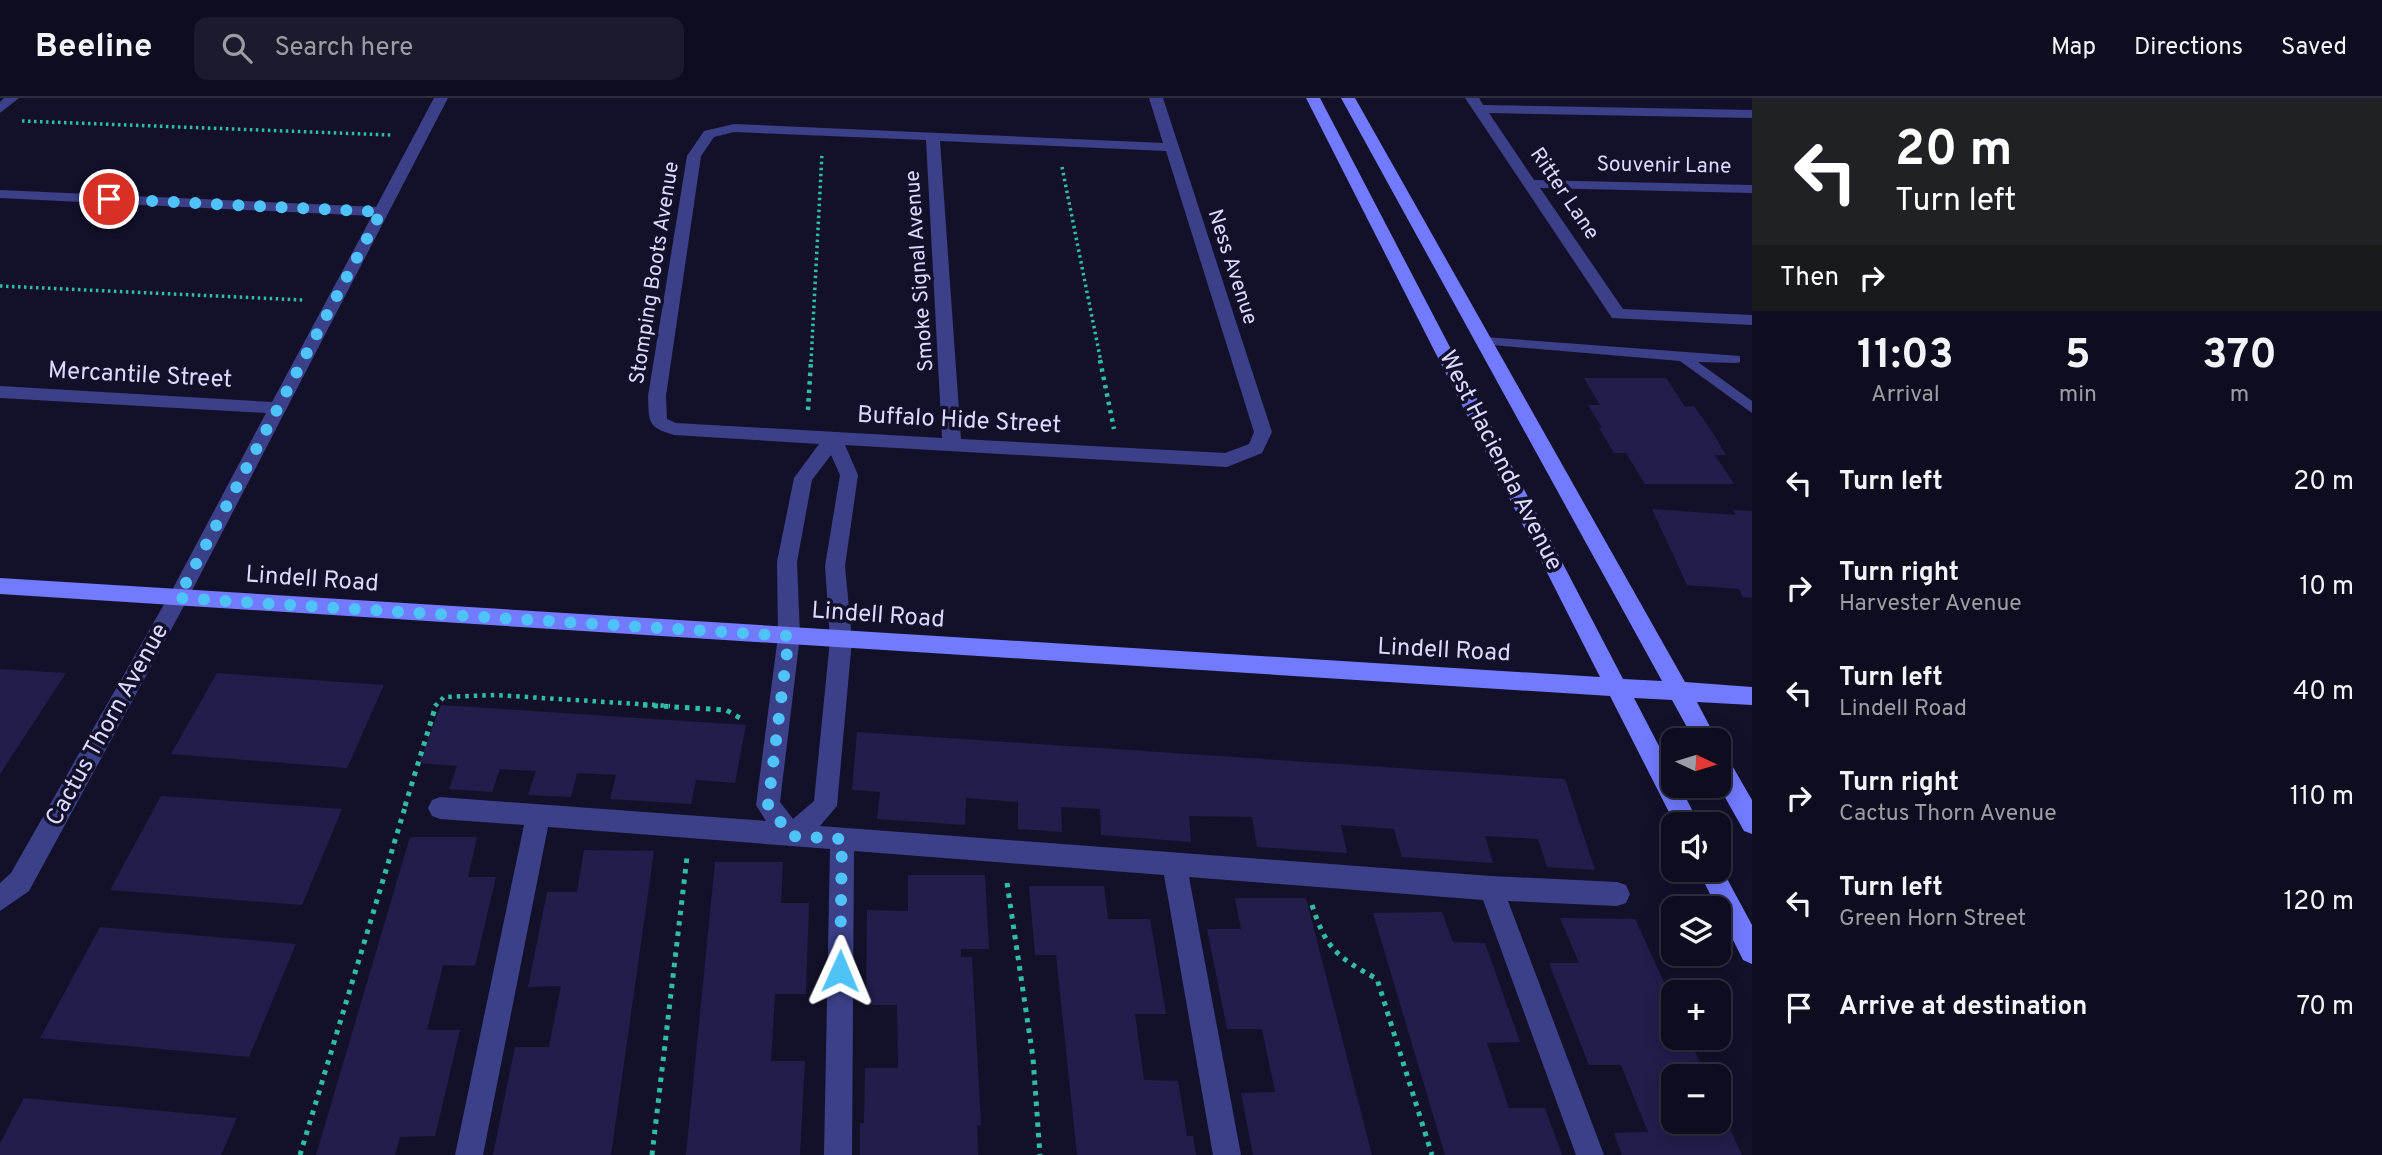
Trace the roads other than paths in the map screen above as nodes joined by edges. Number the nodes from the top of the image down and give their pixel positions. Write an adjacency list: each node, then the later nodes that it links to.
1 (12, 98): 8 (street)
2 (441, 98): 15 (street, Cactus Thorn Avenue)
3 (1156, 98): 11 (street, Ness Avenue)
4 (1312, 98): 31 (main road, West Hacienda Avenue)
5 (1349, 98): 17 (main road, West Hacienda Avenue)
6 (1734, 98): 9 (street)
7 (1476, 104): 9 (street); 12 (street, Ritter Lane)
8 (0, 109)
9 (1751, 115)
10 (933, 136): 11 (street); 23 (street, Stomping Boots Avenue); 25 (street, Smoke Signal Avenue)
11 (1171, 147): 26 (street, Ness Avenue)
12 (1533, 184): 13 (street, Souvenir Lane); 16 (street, Ritter Lane)
13 (1752, 188)
14 (0, 194): 15 (street)
15 (381, 212): 21 (street, Cactus Thorn Avenue)
16 (1752, 320)
17 (1484, 341): 18 (lane); 32 (main road, West Hacienda Avenue)
18 (1683, 356): 19 (lane); 22 (lane)
19 (1737, 359)
20 (0, 392): 21 (street, Mercantile Street)
21 (278, 408): 28 (street, Cactus Thorn Avenue)
22 (1752, 408)
23 (658, 422): 24 (street, Buffalo Hide Street)
24 (833, 439): 25 (street, Buffalo Hide Street); 29 (street); 30 (street)
25 (952, 446): 26 (street, Buffalo Hide Street)
26 (1256, 448)
27 (0, 586): 28 (main road, Lindell Road)
28 (178, 598): 29 (main road, Lindell Road); 46 (street, Cactus Thorn Avenue)
29 (789, 636): 30 (main road, Lindell Road); 40 (street)
30 (841, 640): 31 (main road, Lindell Road); 40 (street)
31 (1616, 686): 32 (main road, Lindell Road); 37 (main road, West Hacienda Avenue)
32 (1678, 690): 33 (main road, Lindell Road); 34 (main road, West Hacienda Avenue)
33 (1752, 696)
34 (1699, 728)
35 (1731, 785): 39 (main road)
36 (444, 809): 38 (street)
37 (1681, 812)
38 (538, 816): 40 (street); 48 (street)
39 (1752, 823)
40 (791, 836): 41 (street)
41 (842, 839): 42 (street); 49 (street)
42 (1174, 864): 44 (street); 50 (street)
43 (1716, 882): 47 (main road)
44 (1491, 888): 45 (street); 51 (street)
45 (1617, 894)
46 (0, 899)
47 (1752, 951)
48 (469, 1155)
49 (838, 1155)
50 (1227, 1155)
51 (1590, 1155)

